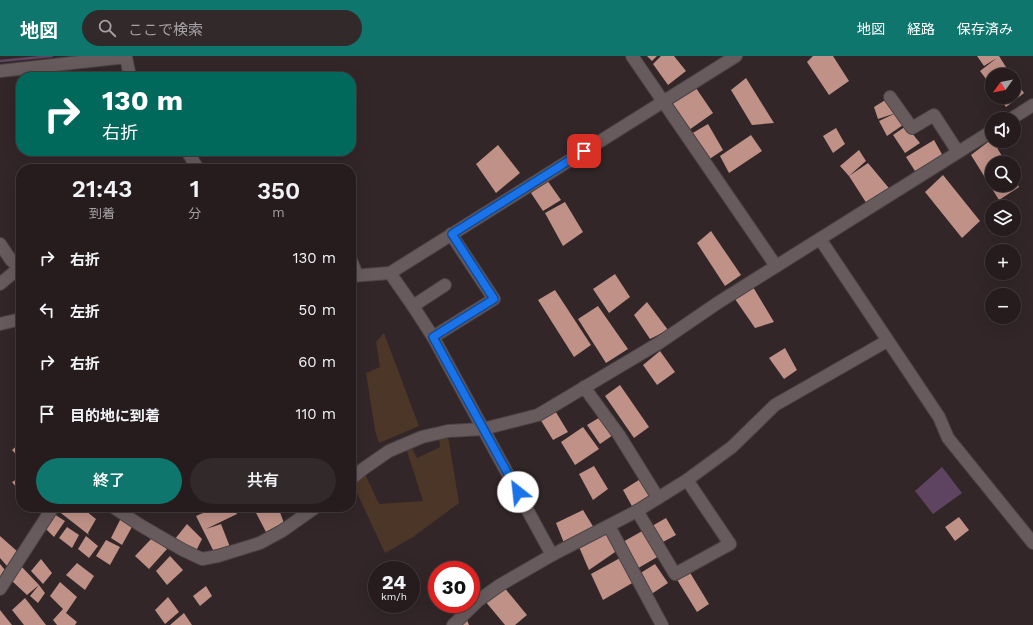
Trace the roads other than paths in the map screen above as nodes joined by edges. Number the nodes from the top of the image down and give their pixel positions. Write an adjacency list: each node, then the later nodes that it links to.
1 (130, 56): 4 (street); 5 (street)
2 (632, 56): 7 (street)
3 (736, 56): 7 (street)
4 (0, 71)
5 (130, 72)
6 (890, 98): 11 (street)
7 (663, 102): 12 (street); 16 (street)
8 (1033, 105): 9 (street)
9 (1021, 113)
10 (985, 135): 11 (street)
11 (958, 152): 13 (street)
12 (452, 234): 18 (street); 25 (street)
13 (820, 239): 16 (street); 26 (street)
14 (0, 244): 15 (street)
15 (16, 264)
16 (776, 266): 27 (street)
17 (16, 271): 20 (street)
18 (390, 274): 19 (street); 22 (street)
19 (356, 276)
20 (0, 284)
21 (445, 285): 22 (street)
22 (413, 306): 25 (street)
23 (16, 320): 24 (street)
24 (1, 321)
25 (433, 337): 28 (street)
26 (887, 341): 30 (street); 37 (street)
27 (584, 387): 28 (street); 31 (street)
28 (483, 429): 29 (street); 38 (street)
29 (356, 475)
30 (687, 480): 31 (street); 32 (street)
31 (658, 498): 32 (street)
32 (637, 511): 36 (street)
33 (50, 512): 39 (street)
34 (121, 512): 35 (street)
35 (309, 512)
36 (609, 526): 38 (street); 41 (street)
37 (1033, 543)
38 (552, 555): 40 (street)
39 (0, 589)
40 (453, 625)
41 (662, 625)

